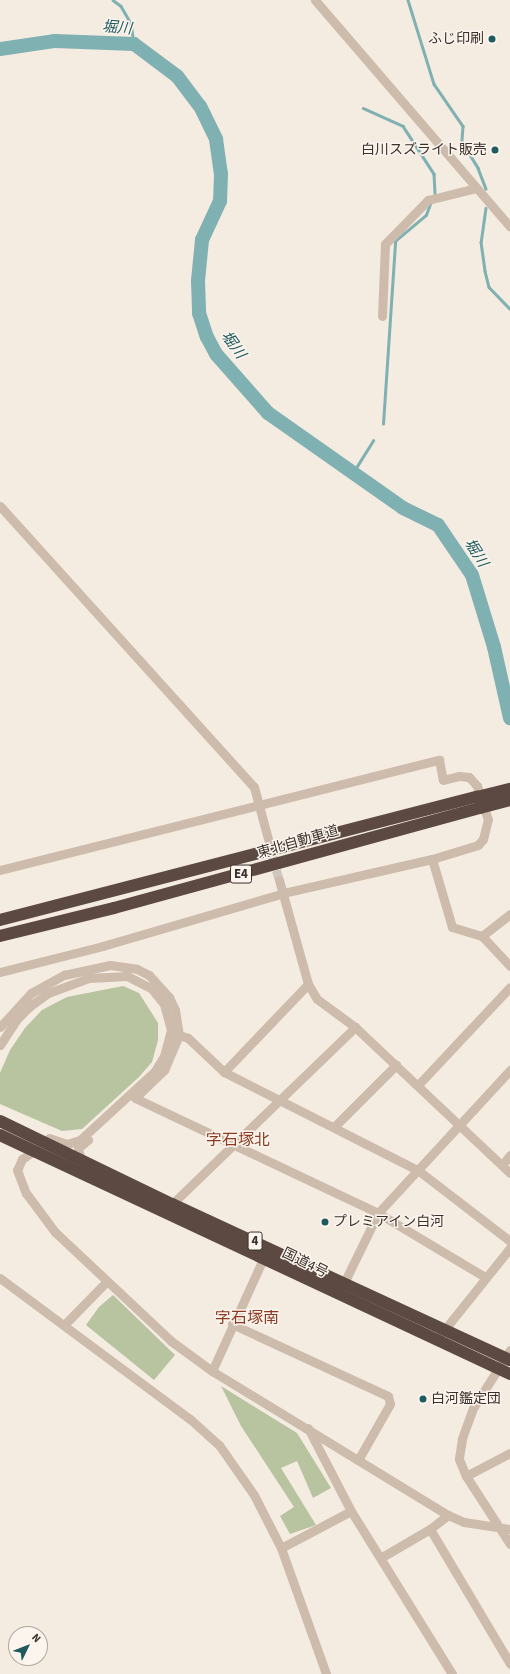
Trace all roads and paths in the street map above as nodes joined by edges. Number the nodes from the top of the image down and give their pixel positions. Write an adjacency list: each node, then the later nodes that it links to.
1 (315, 0): 2 (street)
2 (476, 188): 3 (street); 4 (street)
3 (510, 227)
4 (382, 316)
5 (0, 506): 9 (street)
6 (510, 789): 8 (highway, 東北自動車道 / E4, bridge)
7 (510, 800): 8 (highway, 東北自動車道 / E4, bridge)
8 (479, 802): 16 (highway, 東北自動車道 / E4); 17 (highway, 東北自動車道 / E4)
9 (259, 806): 10 (street); 11 (street); 12 (street)
10 (268, 839)
11 (432, 859): 14 (street); 18 (street)
12 (0, 870)
13 (278, 880): 14 (street)
14 (284, 893): 20 (street); 21 (street)
15 (510, 914): 18 (street)
16 (0, 920)
17 (0, 936)
18 (482, 936): 19 (street)
19 (510, 966)
20 (0, 972)
21 (308, 984): 24 (street); 29 (street)
22 (510, 987): 30 (street)
23 (0, 1027): 25 (street)
24 (355, 1027): 27 (street); 32 (street)
25 (179, 1035): 29 (street); 31 (street)
26 (0, 1045): 33 (street)
27 (396, 1065): 30 (street); 35 (street)
28 (510, 1070): 34 (street)
29 (224, 1072): 32 (street)
30 (418, 1085): 34 (street)
31 (134, 1098): 37 (street); 40 (street)
32 (280, 1100): 35 (street); 37 (street)
33 (3, 1123): 40 (highway, 国道4号 / 4)
34 (460, 1125): 41 (street); 42 (street)
35 (334, 1128): 42 (street)
36 (0, 1136): 38 (highway, 国道4号 / 4)
37 (232, 1145): 44 (street); 45 (street)
38 (35, 1150): 48 (highway, 国道4号 / 4); 51 (street)
39 (510, 1155): 41 (street)
40 (80, 1158): 44 (highway, 国道4号 / 4)
41 (502, 1165): 43 (street)
42 (419, 1171): 45 (street); 46 (street)
43 (510, 1173)
44 (172, 1204): 52 (highway, 国道4号 / 4)
45 (378, 1213): 49 (street); 52 (street)
46 (510, 1241)
47 (510, 1248): 49 (street)
48 (263, 1259): 53 (highway, 国道4号 / 4); 55 (street)
49 (485, 1277): 56 (street)
50 (0, 1278): 54 (street)
51 (106, 1282): 54 (street); 60 (street)
52 (345, 1282): 53 (street); 56 (highway, 国道4号 / 4)
53 (337, 1296): 57 (highway, 国道4号 / 4)
54 (65, 1324): 72 (street)
55 (232, 1324): 60 (street); 64 (street)
56 (444, 1328): 57 (street); 58 (highway, 国道4号 / 4)
57 (436, 1341): 59 (highway, 国道4号 / 4)
58 (508, 1355): 59 (street)
59 (496, 1368): 61 (highway, 国道4号 / 4); 65 (street)
60 (212, 1371): 62 (street)
61 (510, 1374)
62 (307, 1427): 64 (street); 66 (street)
63 (510, 1453): 65 (street)
64 (358, 1460): 67 (street)
65 (466, 1476): 68 (street)
66 (351, 1511): 72 (street); 73 (street)
67 (448, 1515): 68 (street); 70 (street)
68 (500, 1527): 69 (street); 71 (street)
69 (510, 1528)
70 (430, 1529): 73 (street); 74 (street)
71 (510, 1544)
72 (281, 1548): 75 (street)
73 (382, 1556): 76 (street)
74 (510, 1664)
75 (326, 1674)
76 (452, 1674)

